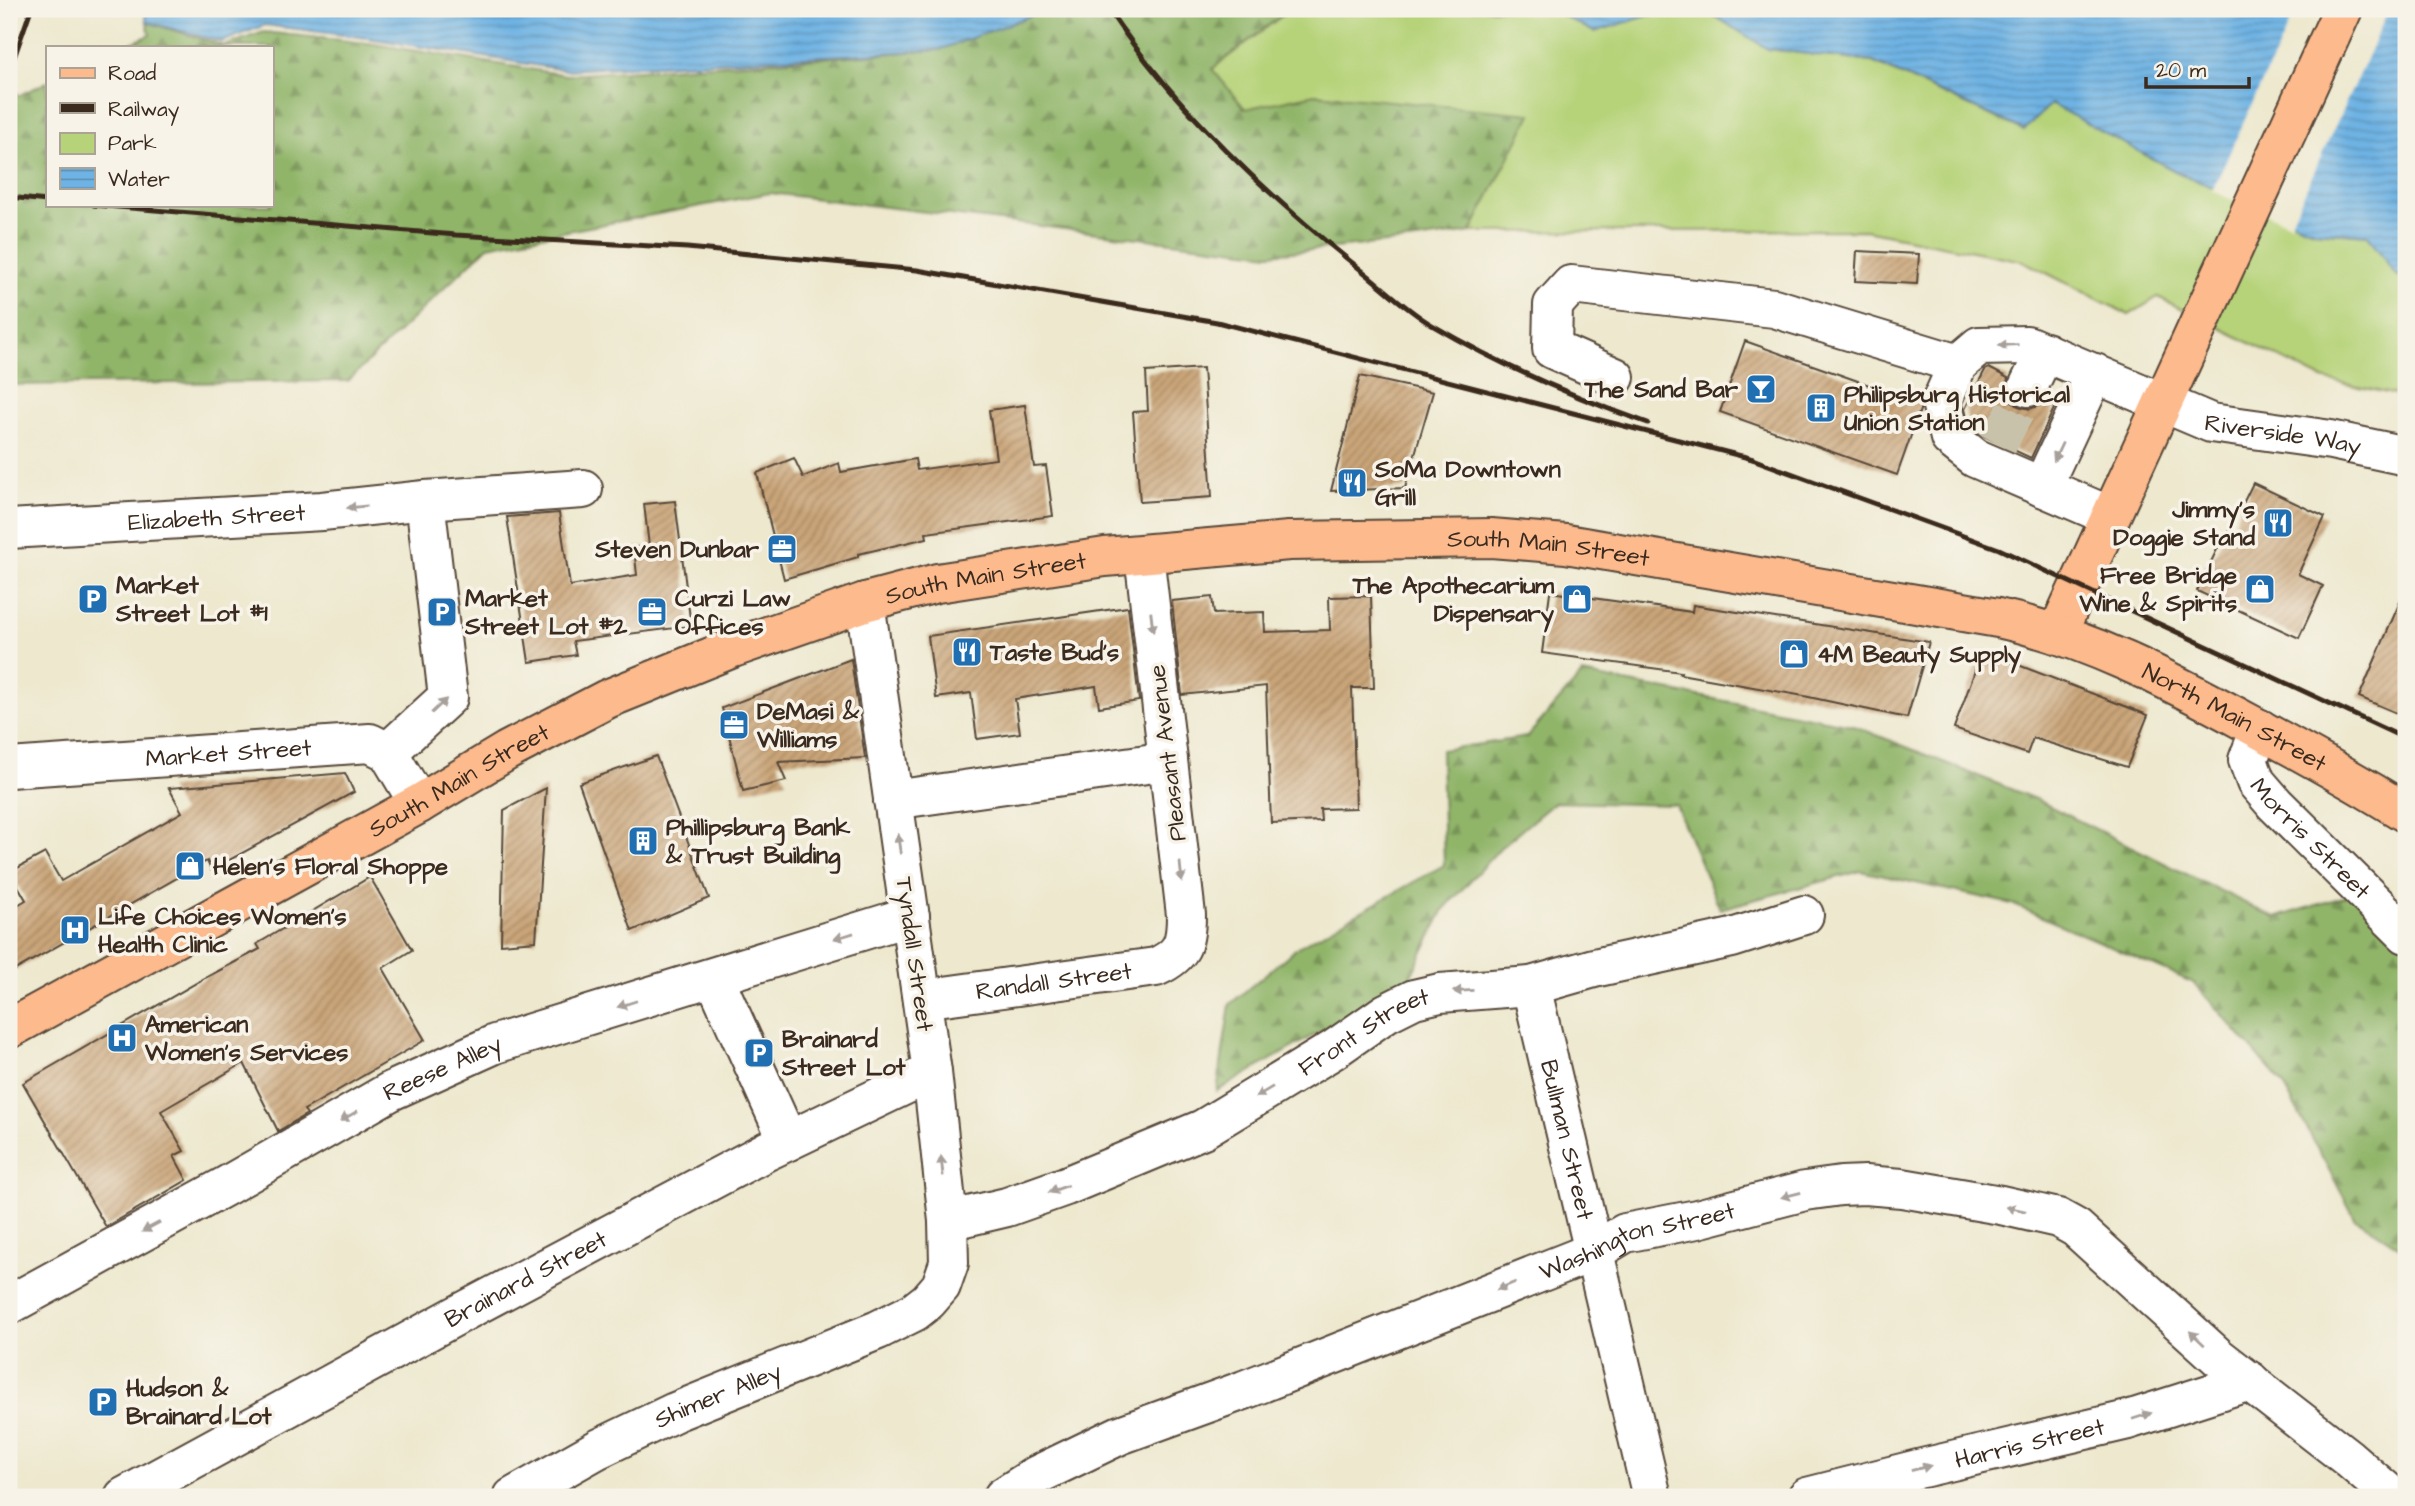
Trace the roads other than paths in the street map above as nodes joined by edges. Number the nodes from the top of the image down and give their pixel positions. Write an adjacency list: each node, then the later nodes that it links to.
1 (2343, 9): 7 (main road)
2 (2046, 352): 3 (street, Riverside Way, one-way to 3); 4 (street, Riverside Way); 6 (street)
3 (1958, 364): 5 (street); 9 (street)
4 (2095, 373): 7 (street, Riverside Way); 9 (street, one-way to 9)
5 (1615, 377)
6 (2028, 387)
7 (2162, 401): 8 (street, Riverside Way); 12 (main road)
8 (2406, 456)
9 (2042, 487): 12 (street)
10 (583, 489): 11 (street, Elizabeth Street)
11 (425, 500): 13 (street, Elizabeth Street, one-way to 13); 18 (street, one-way to 11)
12 (2110, 516): 16 (main road)
13 (9, 529)
14 (1144, 554): 15 (main road, South Main Street); 16 (main road, South Main Street); 19 (street, Pleasant Avenue, one-way to 19)
15 (865, 602): 21 (street, Tyndall Street); 22 (main road, South Main Street)
16 (2057, 634): 17 (main road, North Main Street)
17 (2260, 729): 23 (main road, North Main Street); 26 (street, Morris Street)
18 (388, 752): 20 (street, Market Street); 22 (street)
19 (1168, 761): 21 (street); 27 (street, Pleasant Avenue, one-way to 27)
20 (9, 768)
21 (893, 800): 25 (street, Tyndall Street, one-way to 21)
22 (419, 804): 31 (main road, South Main Street)
23 (2406, 813)
24 (1804, 915): 29 (street, Front Street)
25 (910, 916): 28 (street, Reese Alley, one-way to 28); 30 (street, Tyndall Street)
26 (2406, 934)
27 (1180, 951): 30 (street, Randall Street)
28 (714, 977): 33 (street); 37 (street, Reese Alley, one-way to 37)
29 (1531, 986): 34 (street, Front Street, one-way to 34); 35 (street, Bullman Street)
30 (922, 999): 32 (street, Tyndall Street)
31 (9, 1029)
32 (932, 1072): 33 (street, Brainard Street); 34 (street, Tyndall Street, one-way to 32)
33 (788, 1141): 39 (street, Brainard Street)
34 (948, 1221): 36 (street, Tyndall Street)
35 (1595, 1251): 38 (street, Washington Street, one-way to 35); 41 (street, Washington Street, one-way to 41); 42 (street, Bullman Street)
36 (928, 1301): 40 (street, Shimer Alley)
37 (9, 1305)
38 (2250, 1381): 43 (street, Harris Street, one-way to 38); 44 (street, Washington Street)
39 (124, 1497)
40 (513, 1497)
41 (1003, 1497)
42 (1652, 1497)
43 (1807, 1497)
44 (2393, 1497)

